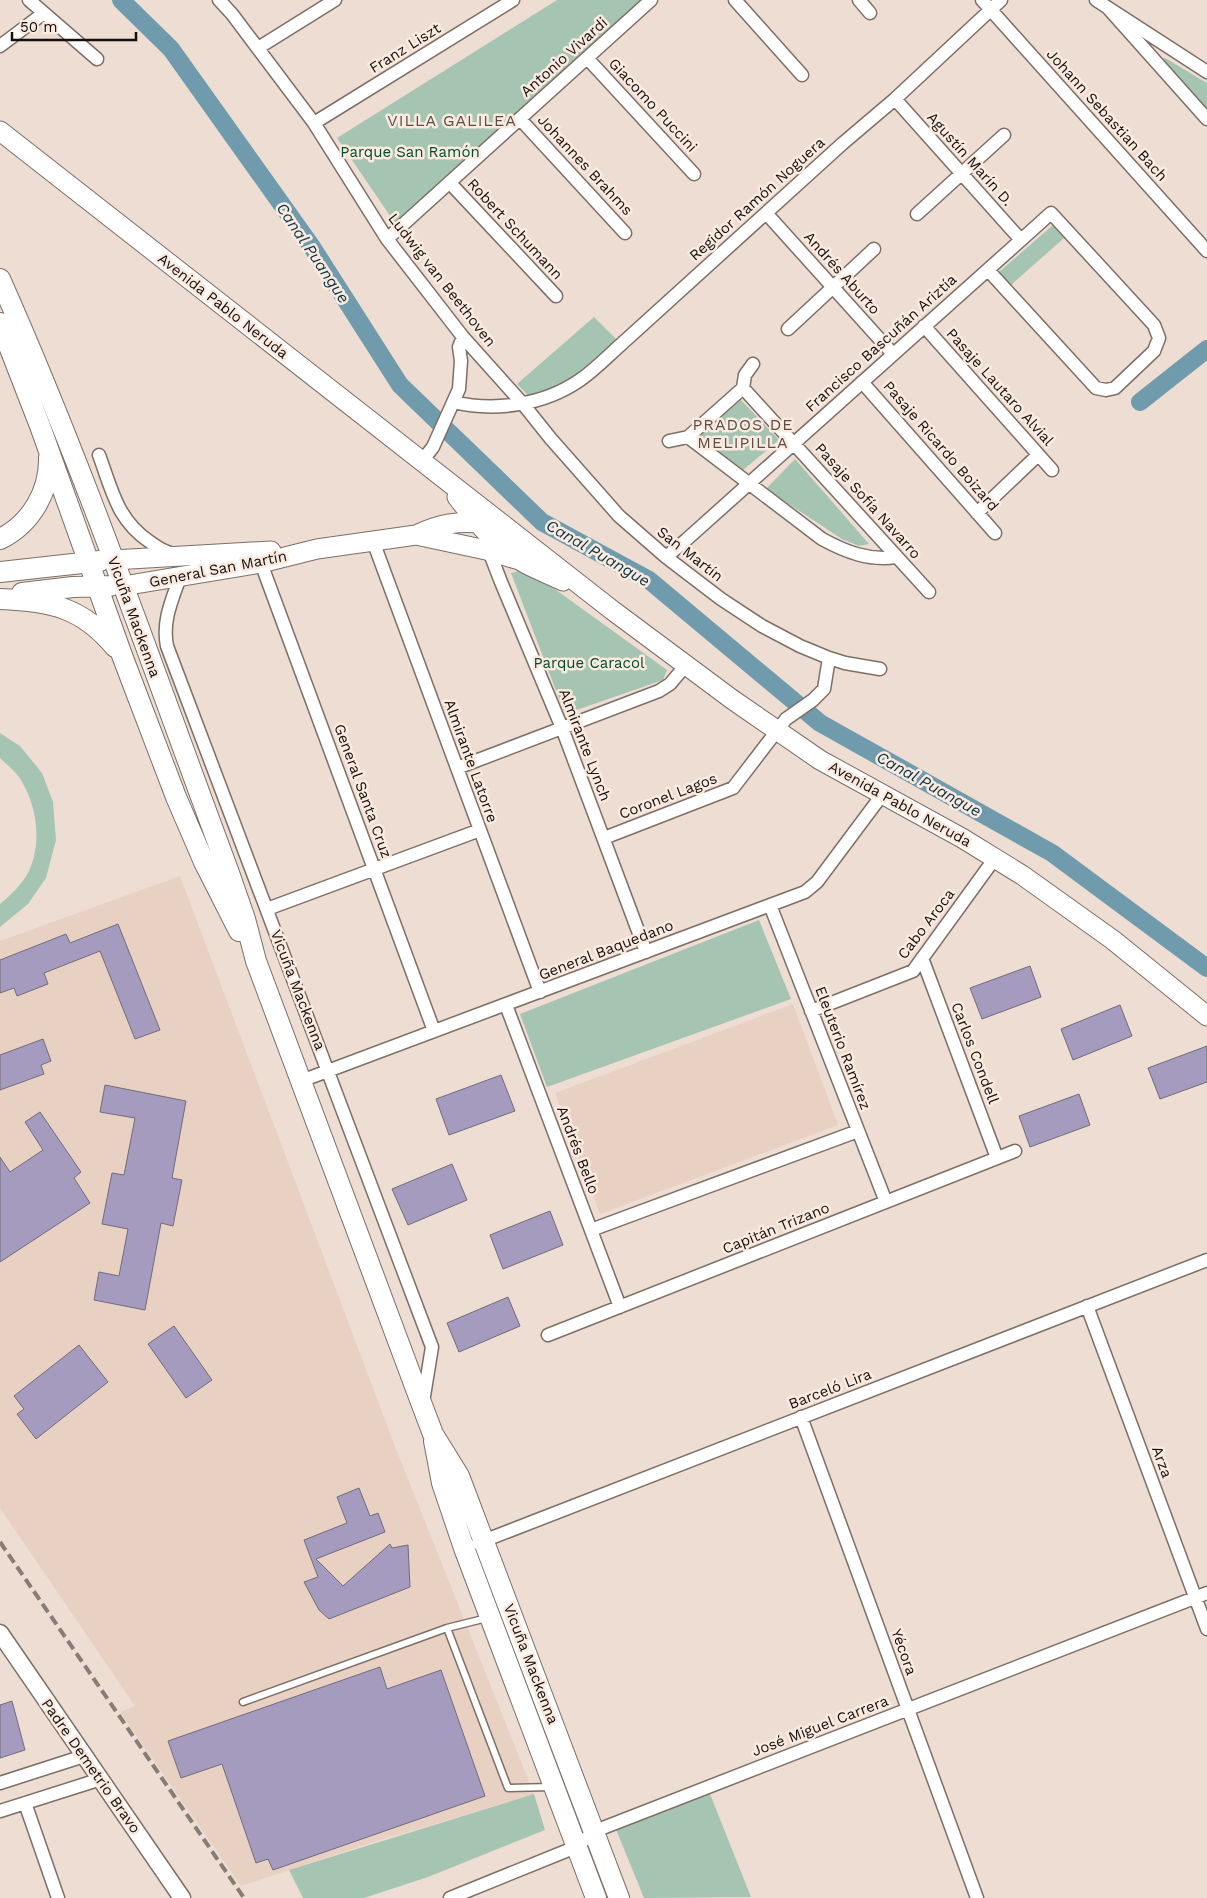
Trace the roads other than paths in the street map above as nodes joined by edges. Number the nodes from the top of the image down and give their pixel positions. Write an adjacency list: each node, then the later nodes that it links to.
1 (29, 0): 12 (street)
2 (219, 0): 15 (street, Ludwig van Beethoven)
3 (335, 0): 15 (street)
4 (513, 0): 23 (street, Franz Liszt)
5 (651, 0): 16 (street, Antonio Vivardi)
6 (735, 0): 19 (street)
7 (859, 0): 13 (street)
8 (1001, 0): 10 (street, Regidor Ramón Noguera)
9 (1096, 0): 11 (street)
10 (987, 4): 20 (street, Regidor Ramón Noguera); 35 (street, Johann Sebastian Bach)
11 (1108, 8): 18 (street); 22 (street)
12 (44, 13): 14 (street); 17 (street)
13 (870, 13)
14 (0, 46)
15 (258, 48): 23 (street, Ludwig van Beethoven)
16 (587, 58): 21 (street, Antonio Vivardi); 26 (street, Giacomo Puccini)
17 (96, 59)
18 (1207, 72)
19 (802, 75)
20 (895, 99): 27 (street, Agustín Marín D.); 29 (street, Regidor Ramón Noguera)
21 (520, 119): 28 (street, Antonio Vivardi); 31 (street, Johannes Brahms)
22 (1207, 119)
23 (314, 123): 32 (street, Ludwig van Beethoven)
24 (0, 131): 56 (main road, Avenida Pablo Neruda)
25 (1004, 135): 27 (street)
26 (694, 174)
27 (961, 174): 30 (street); 33 (street, Agustín Marín D.)
28 (450, 183): 32 (street, Antonio Vivardi); 39 (street, Robert Schumann)
29 (766, 213): 38 (street, Andrés Aburto); 49 (street, Regidor Ramón Noguera)
30 (917, 214)
31 (625, 233)
32 (386, 239): 43 (street, Ludwig van Beethoven)
33 (1021, 240): 36 (street, Francisco Bascuñán Ariztía); 36 (street, Francisco Bascuñán Ariztía)
34 (874, 249): 38 (street)
35 (1207, 251)
36 (988, 270): 41 (street, Francisco Bascuñán Ariztía)
37 (0, 279): 73 (main road, Vicuña Mackenna)
38 (833, 287): 42 (street); 44 (street, Andrés Aburto)
39 (556, 296)
40 (0, 323): 53 (main road, Vicuña Mackenna)
41 (924, 326): 44 (street, Francisco Bascuñán Ariztía); 55 (street, Pasaje Lautaro Alvial)
42 (788, 329)
43 (463, 338): 48 (street); 49 (street, Ludwig van Beethoven)
44 (893, 354): 46 (street, Francisco Bascuñán Ariztía)
45 (753, 364): 47 (street)
46 (862, 382): 52 (street, Francisco Bascuñán Ariztía); 60 (street, Pasaje Ricardo Boizard)
47 (742, 388): 50 (street); 52 (street, Pasaje Sofía Navarro)
48 (453, 402): 49 (street, Regidor Ramón Noguera); 56 (street)
49 (523, 404): 71 (street, San Martín)
50 (688, 437): 51 (street); 58 (street)
51 (669, 441)
52 (794, 443): 58 (street, Francisco Bascuñán Ariztía); 72 (street, Pasaje Sofía Navarro)
53 (49, 450): 66 (main road); 75 (main road, Vicuña Mackenna)
54 (99, 455): 70 (street)
55 (1038, 455): 57 (street, Pasaje Lautaro Alvial); 60 (street)
56 (422, 461): 59 (main road, Avenida Pablo Neruda)
57 (1052, 470)
58 (748, 484): 71 (street, Francisco Bascuñán Ariztía); 72 (street)
59 (451, 487): 61 (main road, Avenida Pablo Neruda); 62 (main road); 63 (main road, Avenida Pablo Neruda)
60 (977, 512): 64 (street, Pasaje Ricardo Boizard)
61 (478, 523): 62 (main road, General San Martín); 63 (main road, General San Martín); 74 (main road, Avenida Pablo Neruda)
62 (435, 526): 65 (main road, General San Martín)
63 (513, 532): 82 (main road, Avenida Pablo Neruda)
64 (995, 533)
65 (416, 535): 67 (main road, General San Martín); 69 (main road, General San Martín)
66 (0, 539)
67 (373, 541): 68 (main road, General San Martín); 90 (street, Almirante Latorre)
68 (317, 549): 70 (main road, General San Martín); 76 (main road, General San Martín)
69 (490, 551): 74 (main road, General San Martín); 89 (street, Almirante Lynch)
70 (182, 555): 73 (main road, General San Martín)
71 (666, 557): 85 (street, San Martín)
72 (896, 557): 81 (street, Pasaje Sofía Navarro)
73 (113, 560): 75 (main road, General San Martín); 80 (main road, Vicuña Mackenna)
74 (519, 560): 82 (main road, Avenida Pablo Neruda)
75 (88, 562): 77 (main road, General San Martín); 79 (main road, Vicuña Mackenna)
76 (261, 563): 78 (main road, General San Martín); 95 (street, General Santa Cruz)
77 (0, 572)
78 (180, 577): 80 (main road, General San Martín); 97 (street, Vicuña Mackenna)
79 (97, 586): 80 (main road, General San Martín); 83 (main road, General San Martín); 84 (main road, Vicuña Mackenna)
80 (123, 586): 100 (main road, Vicuña Mackenna)
81 (929, 592)
82 (592, 594): 86 (main road, Avenida Pablo Neruda)
83 (0, 598): 84 (main road)
84 (123, 658): 100 (main road, Vicuña Mackenna)
85 (828, 664): 87 (street, San Martín); 88 (street, Coronel Lagos)
86 (686, 665): 88 (main road, Avenida Pablo Neruda); 89 (street)
87 (880, 668)
88 (782, 725): 91 (main road, Avenida Pablo Neruda); 93 (street, Coronel Lagos)
89 (562, 728): 90 (street); 93 (street, Almirante Lynch)
90 (457, 768): 92 (street, Almirante Latorre)
91 (882, 795): 94 (main road, Avenida Pablo Neruda); 96 (street, General Baquedano)
92 (480, 830): 95 (street); 101 (street, Almirante Latorre)
93 (604, 838): 98 (street, Almirante Lynch)
94 (995, 858): 99 (street, Cabo Aroca); 104 (main road, Avenida Pablo Neruda)
95 (375, 869): 97 (street); 105 (street, General Santa Cruz)
96 (770, 905): 98 (street, General Baquedano); 103 (street, Eleuterio Ramírez)
97 (267, 909): 106 (street, Vicuña Mackenna)
98 (646, 952): 101 (street, General Baquedano)
99 (922, 958): 103 (street, Cabo Aroca); 110 (street, Carlos Condell)
100 (256, 961): 107 (main road, Vicuña Mackenna)
101 (540, 992): 102 (street, General Baquedano)
102 (506, 1005): 105 (street, General Baquedano); 112 (street, Andrés Bello)
103 (811, 1011): 108 (street, Eleuterio Ramírez)
104 (1207, 1016)
105 (434, 1031): 106 (street, General Baquedano)
106 (328, 1071): 107 (street, General Baquedano); 117 (street, Vicuña Mackenna)
107 (301, 1081): 117 (main road, Vicuña Mackenna)
108 (858, 1131): 111 (street, Eleuterio Ramírez); 112 (street)
109 (1015, 1151): 110 (street, Capitán Trizano)
110 (997, 1158): 111 (street, Capitán Trizano)
111 (886, 1202): 115 (street, Capitán Trizano)
112 (591, 1230): 115 (street, Andrés Bello)
113 (1207, 1260): 114 (street, Barceló Lira)
114 (1087, 1306): 118 (street, Barceló Lira); 122 (street, Arza)
115 (620, 1307): 116 (street, Capitán Trizano)
116 (548, 1336)
117 (422, 1405): 119 (main road, Vicuña Mackenna)
118 (801, 1417): 120 (street, Barceló Lira); 128 (street, Yécora)
119 (433, 1434): 120 (main road, Vicuña Mackenna); 121 (main road, Vicuña Mackenna)
120 (484, 1541): 121 (street, Barceló Lira); 135 (main road, Vicuña Mackenna)
121 (464, 1548): 123 (main road, Vicuña Mackenna)
122 (1201, 1595): 125 (street, Arza); 128 (street, José Miguel Carrera)
123 (497, 1623): 124 (lane); 132 (main road, Vicuña Mackenna)
124 (448, 1628): 127 (lane); 132 (lane)
125 (1207, 1629)
126 (0, 1633): 129 (street, Padre Demetrio Bravo)
127 (243, 1702)
128 (908, 1709): 135 (street, José Miguel Carrera); 143 (street, Yécora)
129 (84, 1756): 130 (street, Padre Demetrio Bravo); 131 (street)
130 (101, 1780): 133 (street); 139 (street, Padre Demetrio Bravo)
131 (0, 1783)
132 (554, 1787): 136 (main road, Vicuña Mackenna)
133 (25, 1803): 134 (street); 138 (street)
134 (0, 1811)
135 (595, 1831): 136 (street, José Miguel Carrera); 142 (main road, Vicuña Mackenna)
136 (576, 1846): 137 (street, José Miguel Carrera); 141 (main road, Vicuña Mackenna)
137 (471, 1894): 140 (street, José Miguel Carrera)
138 (58, 1898)
139 (182, 1898)
140 (450, 1898)
141 (596, 1898)
142 (619, 1898)
143 (977, 1898)

